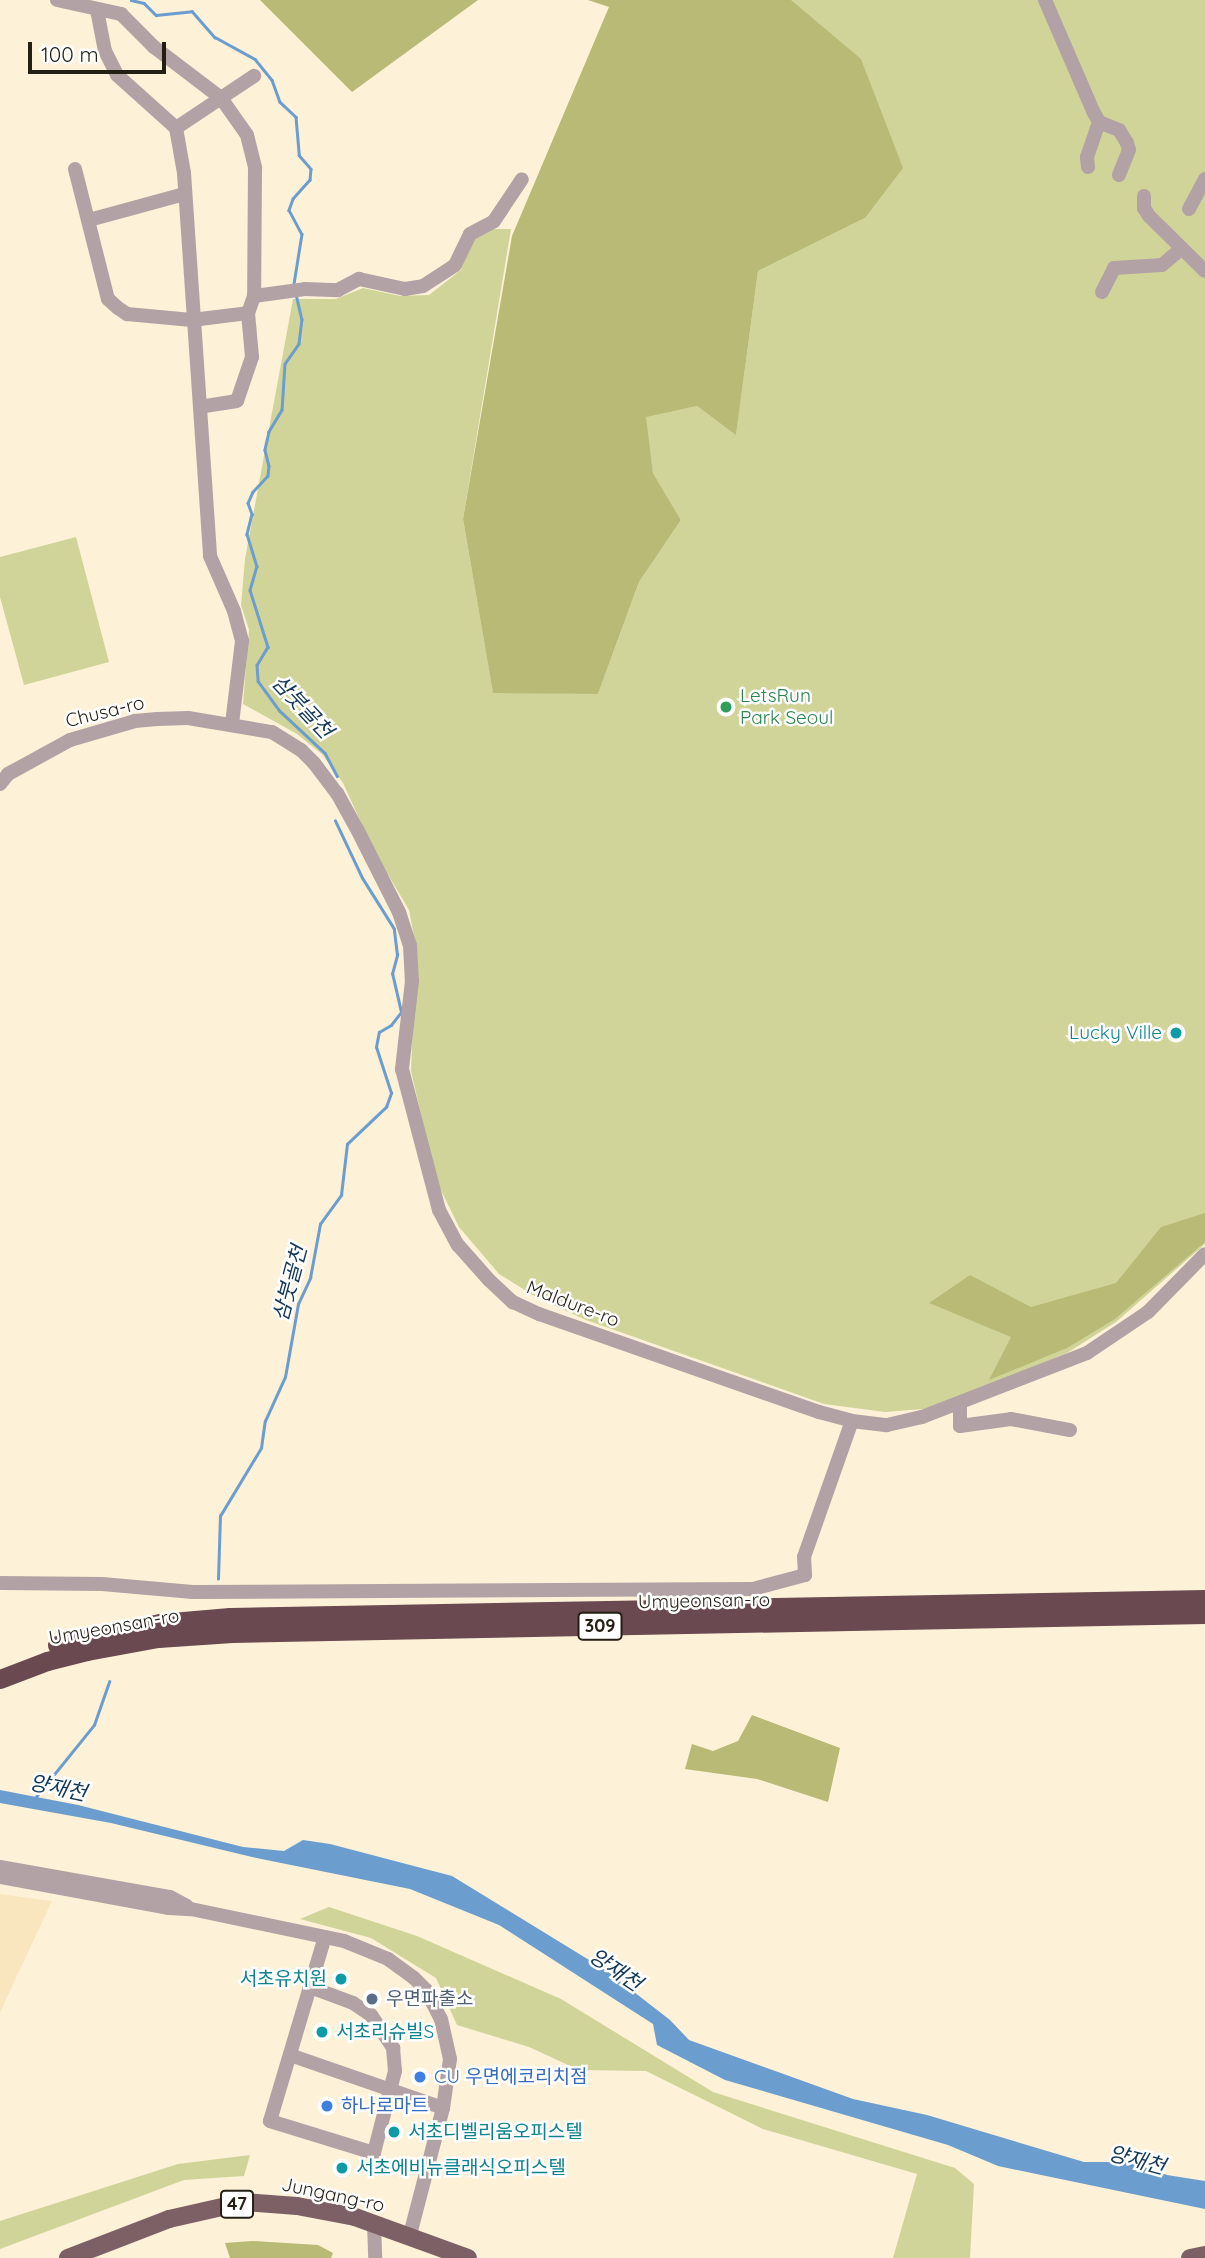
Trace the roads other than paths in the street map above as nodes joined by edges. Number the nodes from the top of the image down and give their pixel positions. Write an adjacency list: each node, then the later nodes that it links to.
1 (57, 0): 3 (street)
2 (1045, 0): 6 (street)
3 (97, 10): 5 (street); 7 (street)
4 (254, 76): 5 (street)
5 (221, 98): 7 (street); 20 (street)
6 (1099, 122): 8 (street); 10 (street)
7 (176, 128): 13 (street)
8 (1088, 167)
9 (75, 169): 16 (street)
10 (1119, 175)
11 (522, 179): 20 (street)
12 (1205, 179): 15 (street)
13 (184, 194): 16 (street); 22 (street)
14 (1144, 196): 17 (street)
15 (1189, 209)
16 (89, 220): 22 (street)
17 (1181, 250): 18 (street); 19 (street)
18 (1205, 271)
19 (1101, 292)
20 (254, 296): 21 (street)
21 (248, 313): 22 (street); 23 (street)
22 (192, 320): 23 (street)
23 (201, 407): 24 (street)
24 (232, 724): 25 (street, Chusa-ro); 28 (street, Maldure-ro)
25 (0, 784)
26 (1205, 1254): 27 (street, Maldure-ro)
27 (960, 1403): 28 (street, Maldure-ro); 29 (street)
28 (852, 1421): 30 (street)
29 (1070, 1430)
30 (0, 1583)
31 (1205, 1599): 33 (highway, Umyeonsan-ro / 309)
32 (1205, 1614): 34 (highway, Umyeonsan-ro / 309)
33 (0, 1664)
34 (0, 1679)
35 (0, 1867): 37 (street)
36 (0, 1877): 37 (street)
37 (191, 1909): 38 (street)
38 (325, 1937): 39 (street); 42 (street)
39 (310, 1987): 40 (street); 41 (street)
40 (290, 2055): 41 (street); 41 (street)
41 (392, 2090): 42 (street)
42 (443, 2108): 44 (street)
43 (374, 2223): 44 (main road, Jungang-ro / 47); 46 (main road, Jungang-ro / 47); 47 (street)
44 (410, 2235): 48 (main road, Jungang-ro / 47)
45 (1205, 2255): 49 (main road)
46 (68, 2258)
47 (375, 2258)
48 (468, 2258)
49 (1190, 2258)

